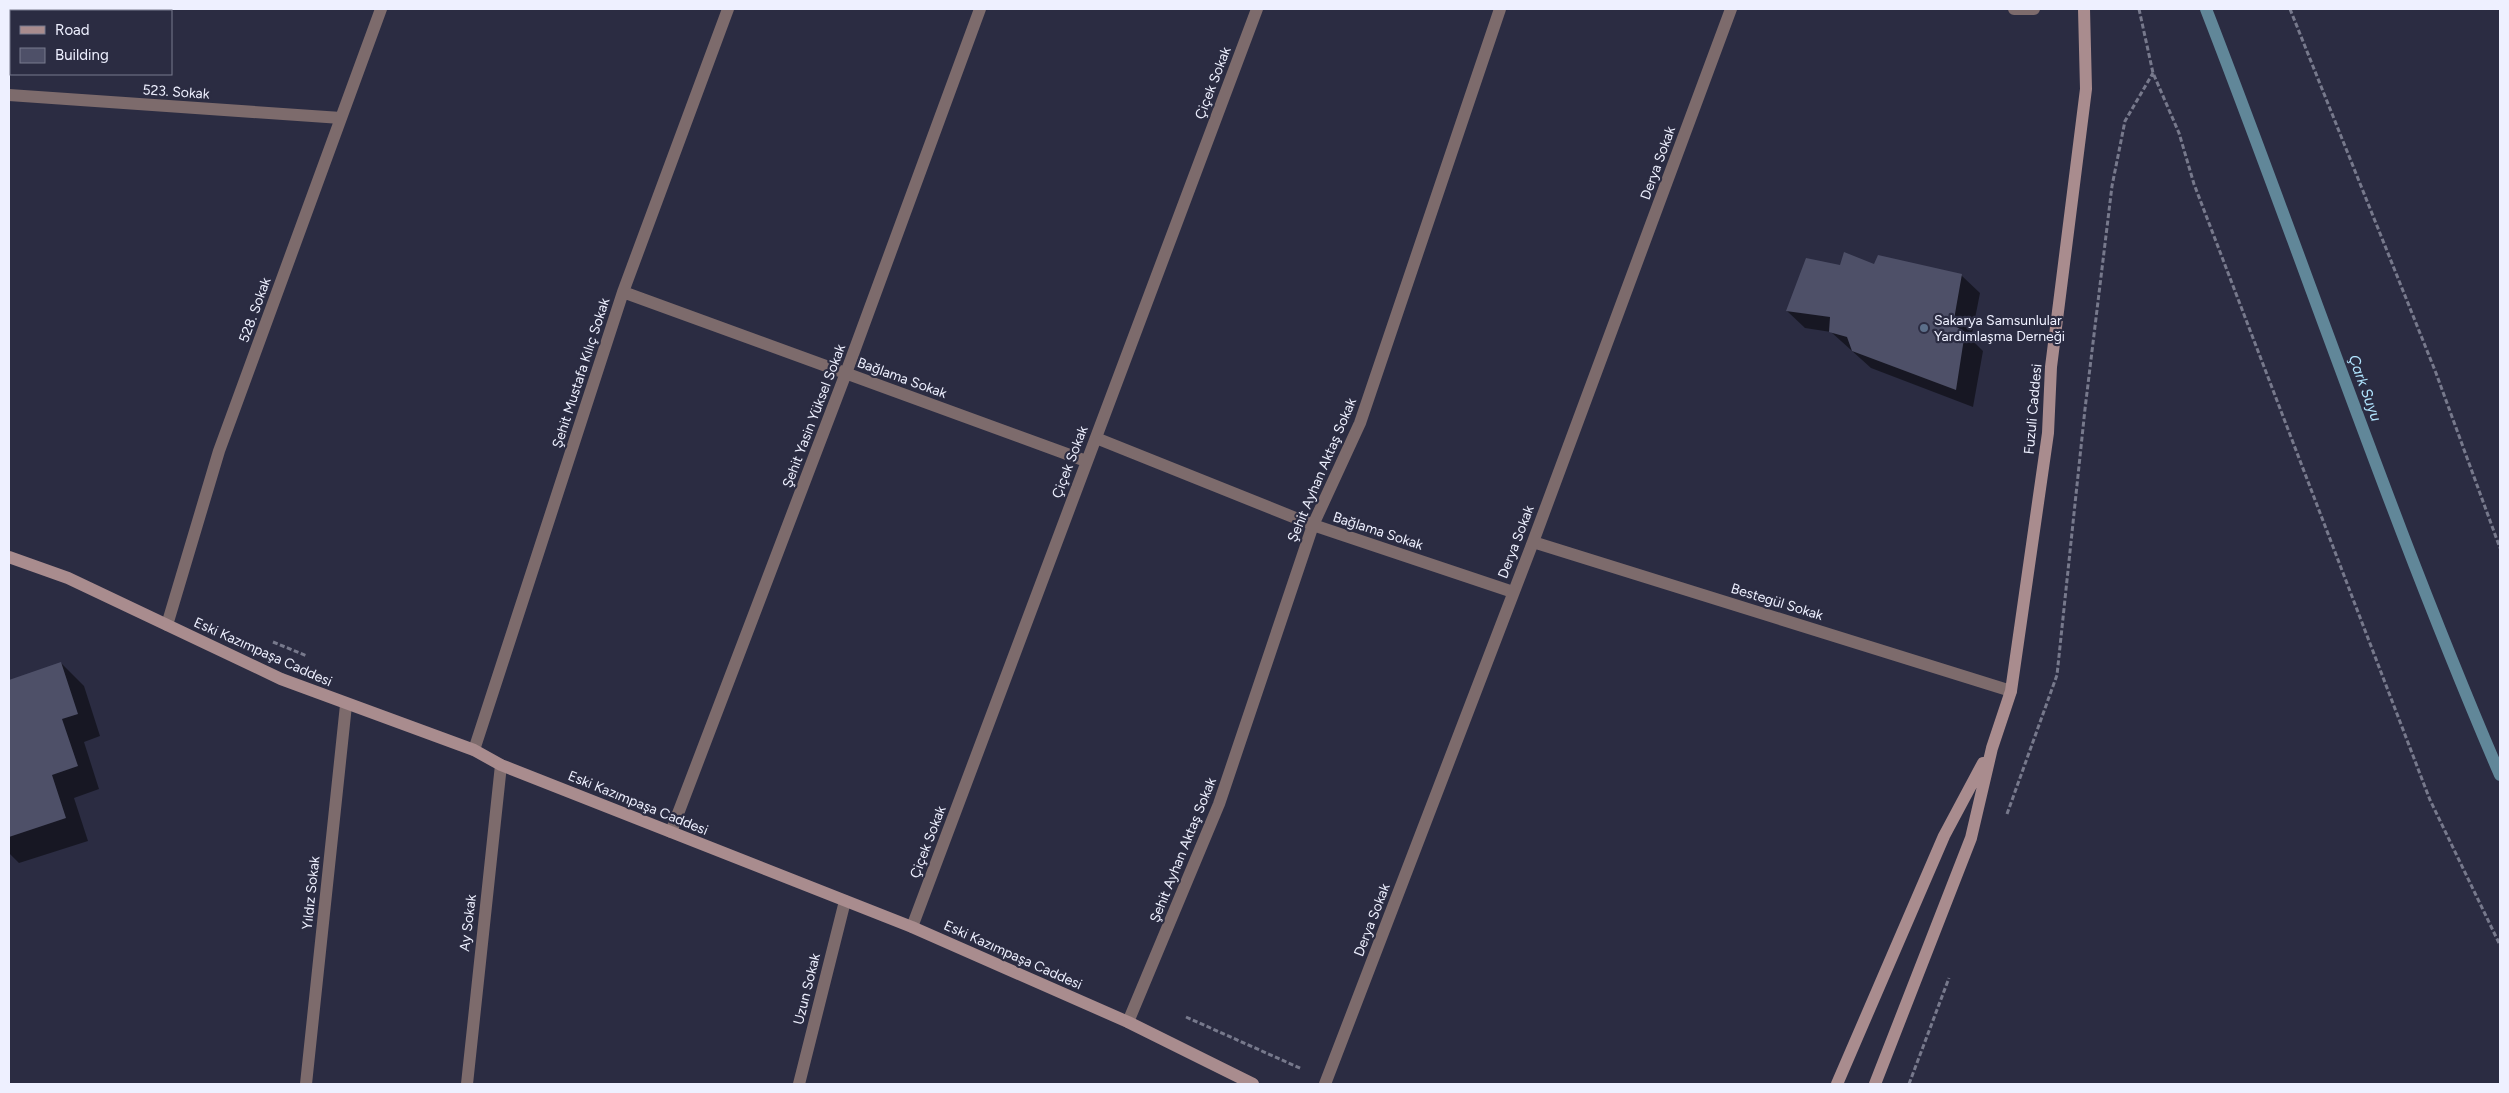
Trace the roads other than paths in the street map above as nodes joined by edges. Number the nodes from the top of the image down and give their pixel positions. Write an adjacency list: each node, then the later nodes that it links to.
1 (382, 9): 11 (street, 528. Sokak)
2 (728, 9): 12 (street, Şehit Mustafa Kılıç Sokak)
3 (980, 9): 13 (street, Şehit Yasin Yüksel Sokak)
4 (1257, 9): 14 (street, Çiçek Sokak)
5 (1500, 9): 16 (street, Şehit Ayhan Aktaş Sokak)
6 (1730, 9): 17 (street, Derya Sokak)
7 (2014, 9): 8 (street)
8 (2034, 9)
9 (2084, 9): 21 (street, Fuzuli Caddesi)
10 (9, 95): 11 (street, 523. Sokak)
11 (342, 118): 20 (street, 528. Sokak)
12 (623, 292): 13 (street, Bağlama Sokak); 24 (street, Şehit Mustafa Kılıç Sokak)
13 (846, 374): 15 (street, Bağlama Sokak); 26 (street, Şehit Yasin Yüksel Sokak)
14 (1096, 438): 15 (street, Çiçek Sokak); 16 (street, Bağlama Sokak)
15 (1086, 461): 28 (street, Çiçek Sokak)
16 (1313, 525): 19 (street, Bağlama Sokak); 29 (street, Şehit Ayhan Aktaş Sokak)
17 (1533, 542): 19 (street, Derya Sokak); 21 (street, Bestegül Sokak)
18 (9, 557): 20 (street, Eski Kazımpaşa Caddesi)
19 (1513, 592): 34 (street, Derya Sokak)
20 (167, 626): 22 (street, Eski Kazımpaşa Caddesi)
21 (2011, 691): 23 (street, Fuzuli Caddesi)
22 (346, 705): 24 (street, Eski Kazımpaşa Caddesi); 30 (street, Yıldız Sokak)
23 (1992, 748): 35 (street); 36 (street)
24 (474, 750): 25 (street, Eski Kazımpaşa Caddesi)
25 (501, 765): 26 (street, Eski Kazımpaşa Caddesi); 31 (street, Ay Sokak)
26 (671, 832): 27 (street, Eski Kazımpaşa Caddesi)
27 (845, 901): 28 (street, Eski Kazımpaşa Caddesi); 32 (street, Uzun Sokak)
28 (912, 927): 29 (street, Eski Kazımpaşa Caddesi)
29 (1128, 1022): 33 (street, Eski Kazımpaşa Caddesi)
30 (306, 1084)
31 (467, 1084)
32 (798, 1084)
33 (1250, 1084)
34 (1325, 1084)
35 (1837, 1084)
36 (1875, 1084)

